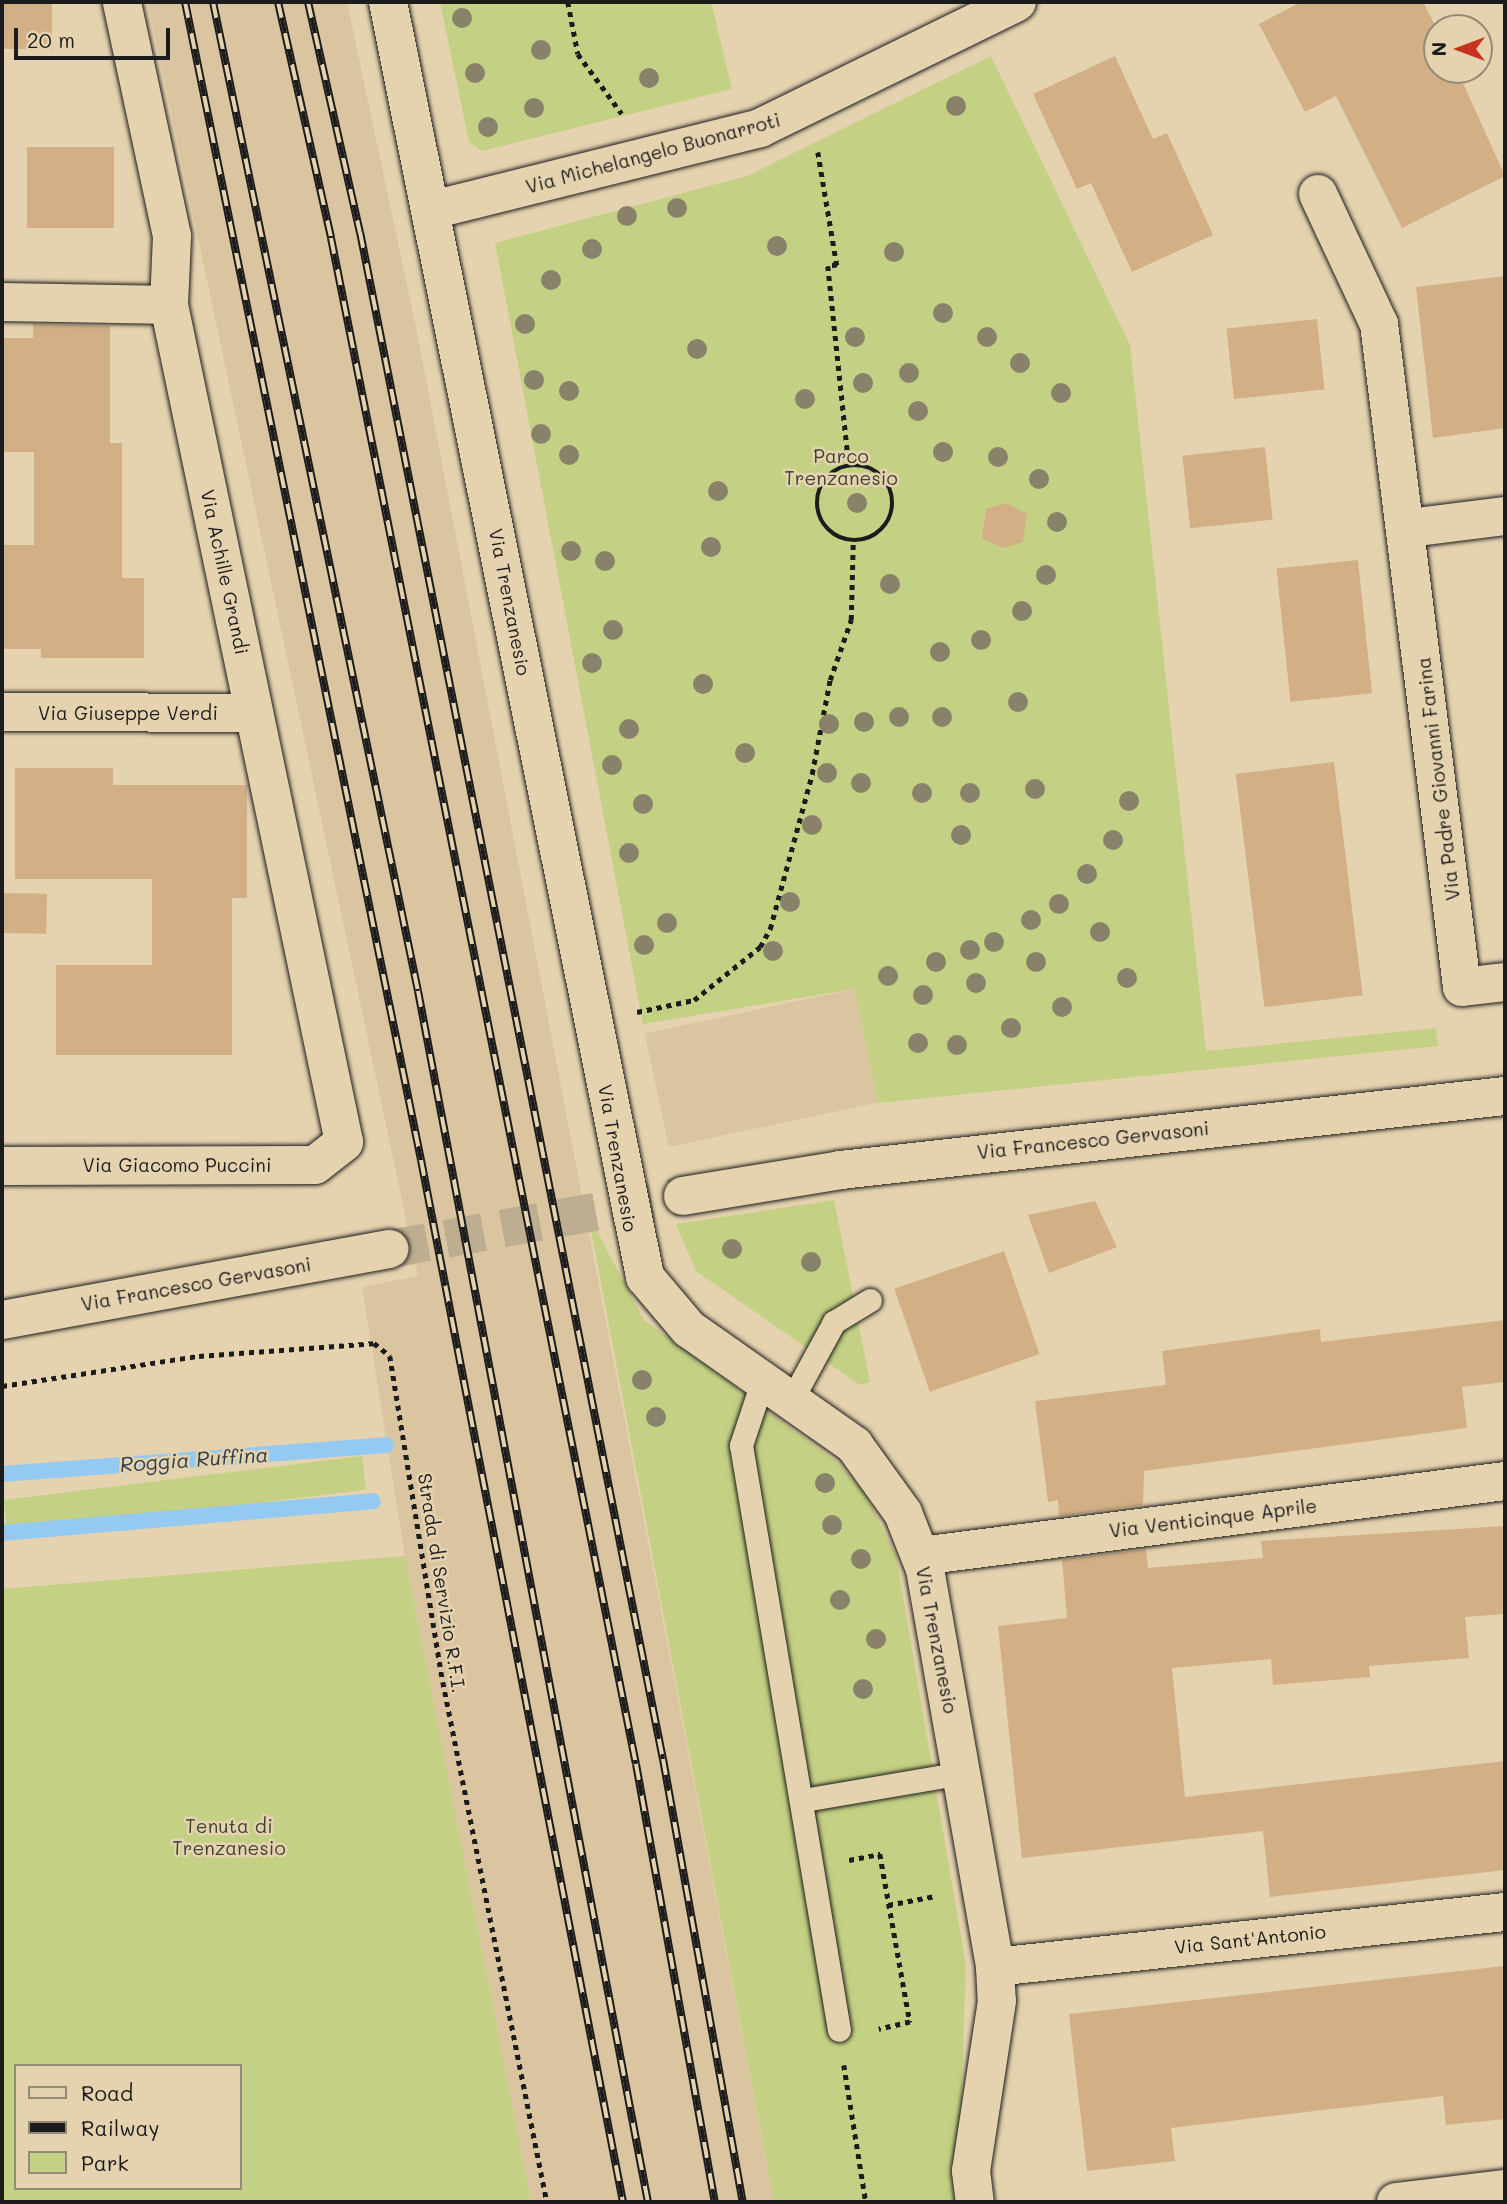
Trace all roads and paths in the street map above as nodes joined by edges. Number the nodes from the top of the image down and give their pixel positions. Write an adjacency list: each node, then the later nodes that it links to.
1 (122, 2): 10 (street, Via Achille Grandi)
2 (388, 2): 8 (street, Via Trenzanesio)
3 (568, 2): 6 (path)
4 (1017, 2): 5 (street, Via Michelangelo Buonarroti)
5 (804, 111): 6 (street, Via Michelangelo Buonarroti); 11 (path)
6 (657, 154): 8 (street, Via Michelangelo Buonarroti)
7 (1318, 194): 13 (street, Via Padre Giovanni Farina)
8 (432, 210): 18 (street, Via Trenzanesio)
9 (2, 302): 10 (street)
10 (169, 305): 16 (street, Via Achille Grandi)
11 (849, 465): 14 (path); 14 (path)
12 (1505, 516): 13 (street)
13 (1409, 528): 17 (street, Via Padre Giovanni Farina)
14 (853, 542): 18 (path)
15 (2, 712): 16 (street, Via Giuseppe Verdi)
16 (254, 713): 20 (street, Via Achille Grandi)
17 (1505, 982)
18 (592, 1020): 27 (street, Via Trenzanesio)
19 (1505, 1096): 22 (street, Via Francesco Gervasoni)
20 (344, 1142): 21 (street, Via Giacomo Puccini)
21 (2, 1166)
22 (683, 1196)
23 (390, 1249): 25 (street, Via Francesco Gervasoni)
24 (870, 1300): 27 (lane)
25 (2, 1320)
26 (2, 1386): 37 (path, Strada di Servizio R.F.I.)
27 (778, 1389): 29 (street, Via Trenzanesio); 31 (lane)
28 (1505, 1480): 29 (street, Via Venticinque Aprile)
29 (921, 1556): 30 (street, Via Trenzanesio)
30 (962, 1773): 31 (lane); 34 (street, Via Trenzanesio)
31 (804, 1800): 32 (lane)
32 (814, 1866): 35 (lane); 35 (path)
33 (1505, 1912): 34 (street, Via Sant'Antonio)
34 (995, 1967): 39 (street, Via Trenzanesio)
35 (840, 2033): 38 (path)
36 (1505, 2189): 40 (street)
37 (547, 2202)
38 (866, 2202)
39 (975, 2202)
40 (1396, 2202)

